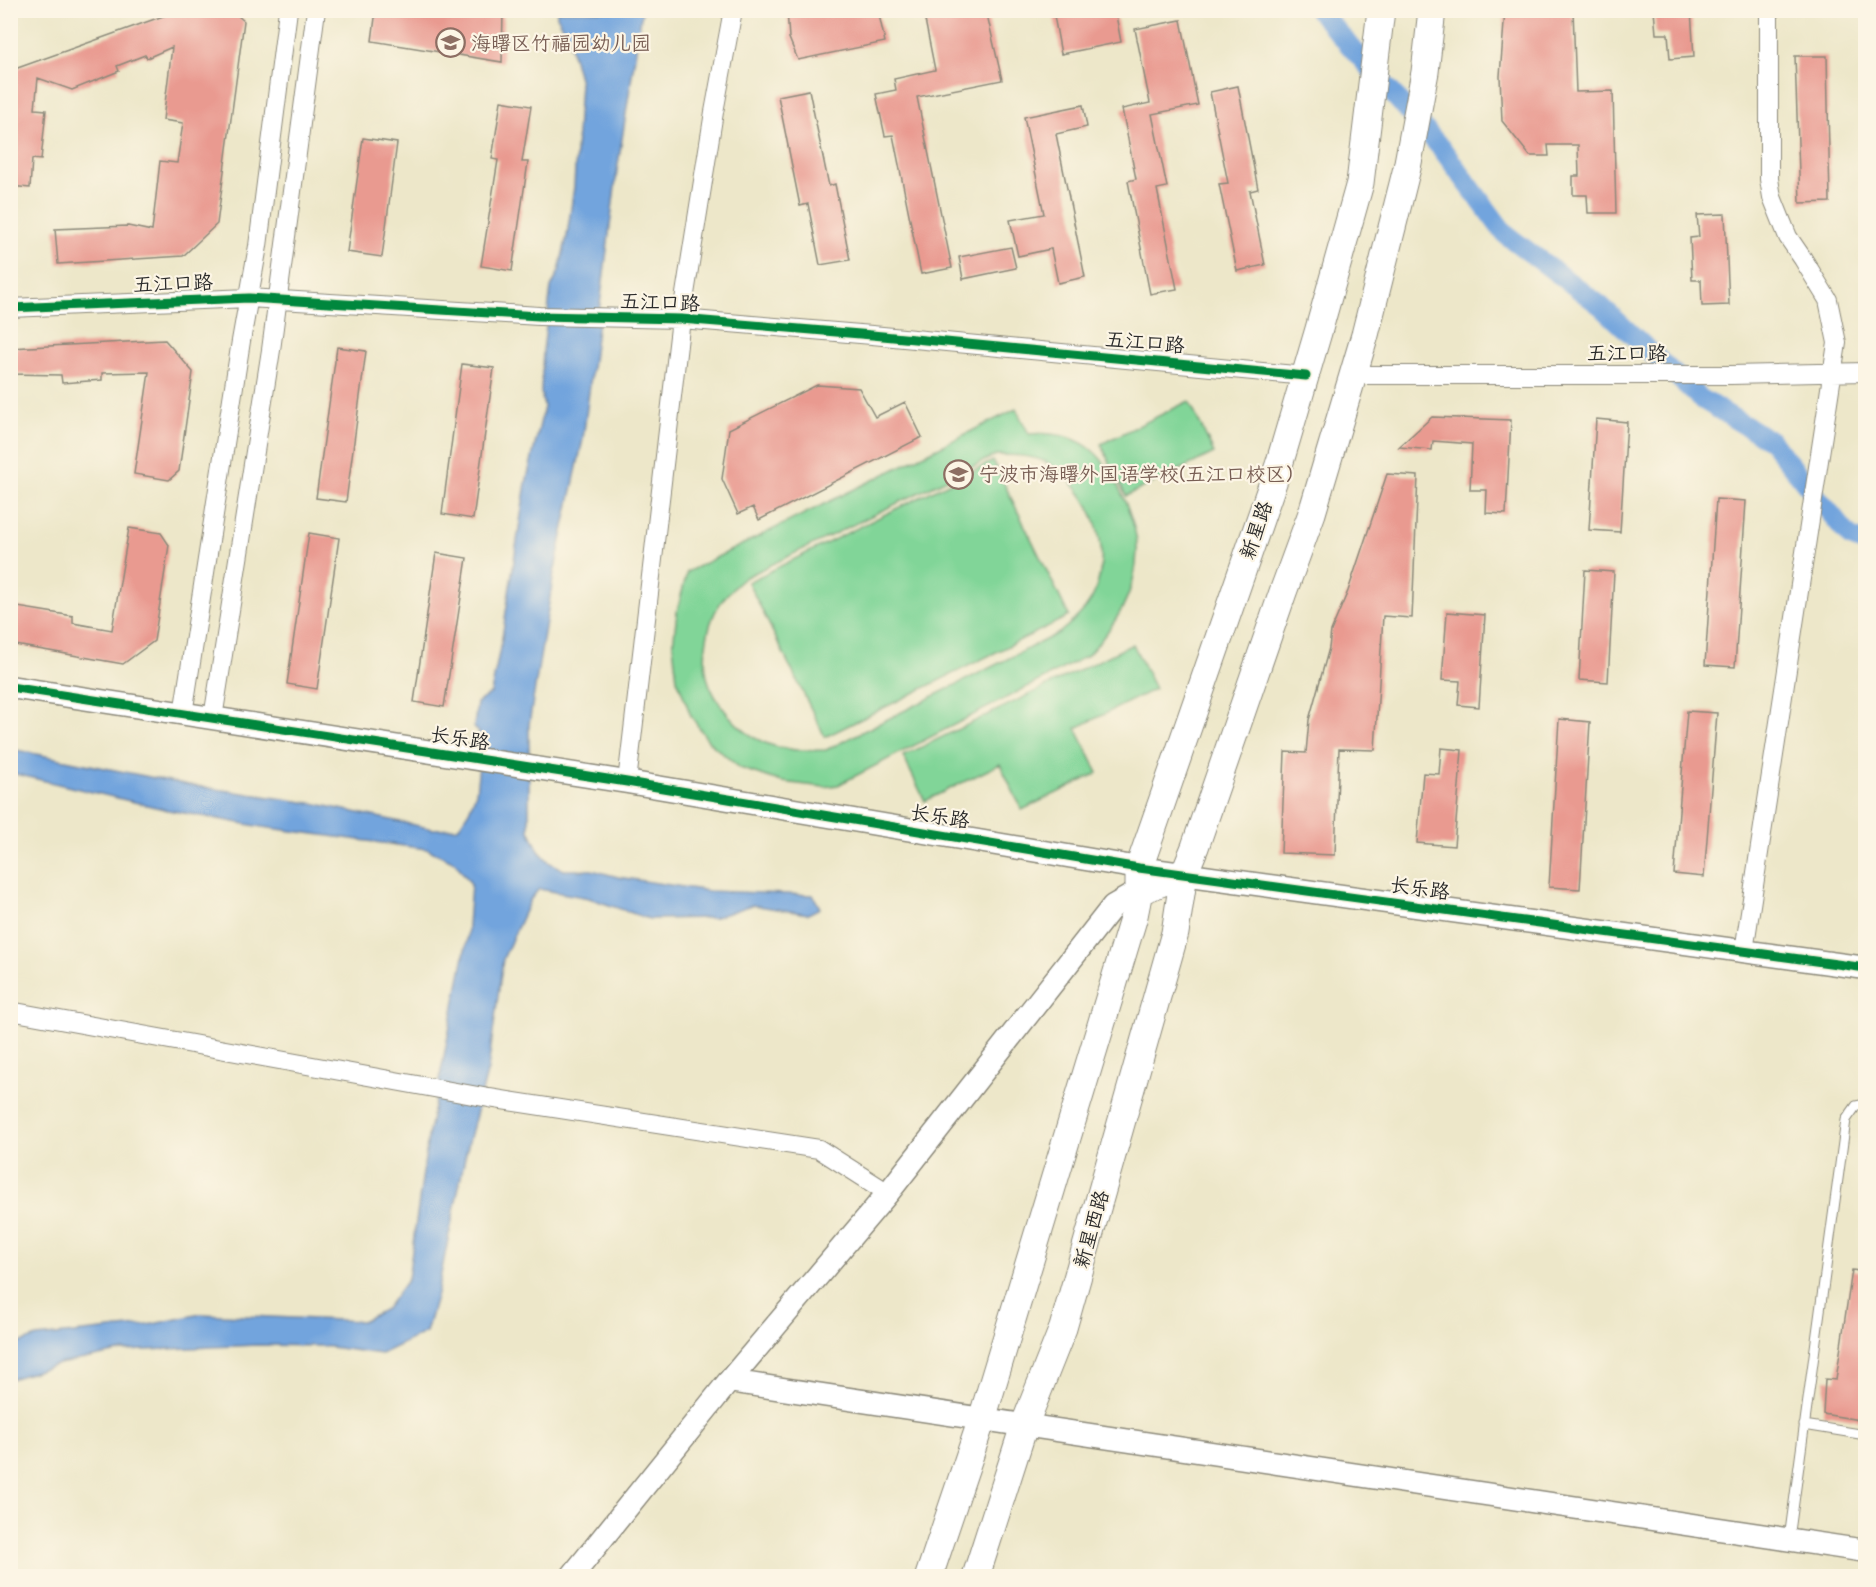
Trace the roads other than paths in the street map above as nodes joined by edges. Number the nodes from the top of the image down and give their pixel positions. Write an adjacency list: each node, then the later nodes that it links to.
1 (288, 10): 7 (street)
2 (316, 10): 8 (street)
3 (733, 10): 10 (street)
4 (1432, 10): 13 (main road, 新星西路)
5 (1769, 10): 11 (street)
6 (1380, 20): 14 (main road, 新星路)
7 (249, 298): 8 (street, 五江口路); 9 (street, 五江口路); 16 (street)
8 (278, 300): 10 (street, 五江口路); 17 (street)
9 (10, 308)
10 (681, 319): 14 (street, 五江口路); 18 (street)
11 (1832, 372): 12 (street, 五江口路); 13 (street, 五江口路); 21 (street)
12 (1866, 372)
13 (1353, 375): 19 (main road, 新星西路)
14 (1306, 376): 20 (main road, 新星路)
15 (10, 687): 16 (street, 长乐路)
16 (183, 714): 17 (street, 长乐路)
17 (213, 718): 18 (street, 长乐路)
18 (627, 782): 20 (street, 长乐路)
19 (1184, 874): 20 (main road); 21 (street, 长乐路); 29 (main road, 新星西路)
20 (1138, 880): 25 (street); 27 (main road)
21 (1744, 951): 22 (street, 长乐路)
22 (1866, 968)
23 (10, 1011): 25 (street)
24 (1866, 1104): 28 (lane)
25 (888, 1192): 26 (street)
26 (729, 1381): 27 (street); 33 (street)
27 (982, 1419): 29 (street); 34 (main road)
28 (1804, 1425): 30 (lane); 31 (lane)
29 (1024, 1426): 31 (street); 35 (main road, 新星西路)
30 (1866, 1435)
31 (1789, 1539): 32 (street)
32 (1866, 1551)
33 (572, 1576)
34 (929, 1576)
35 (976, 1576)

